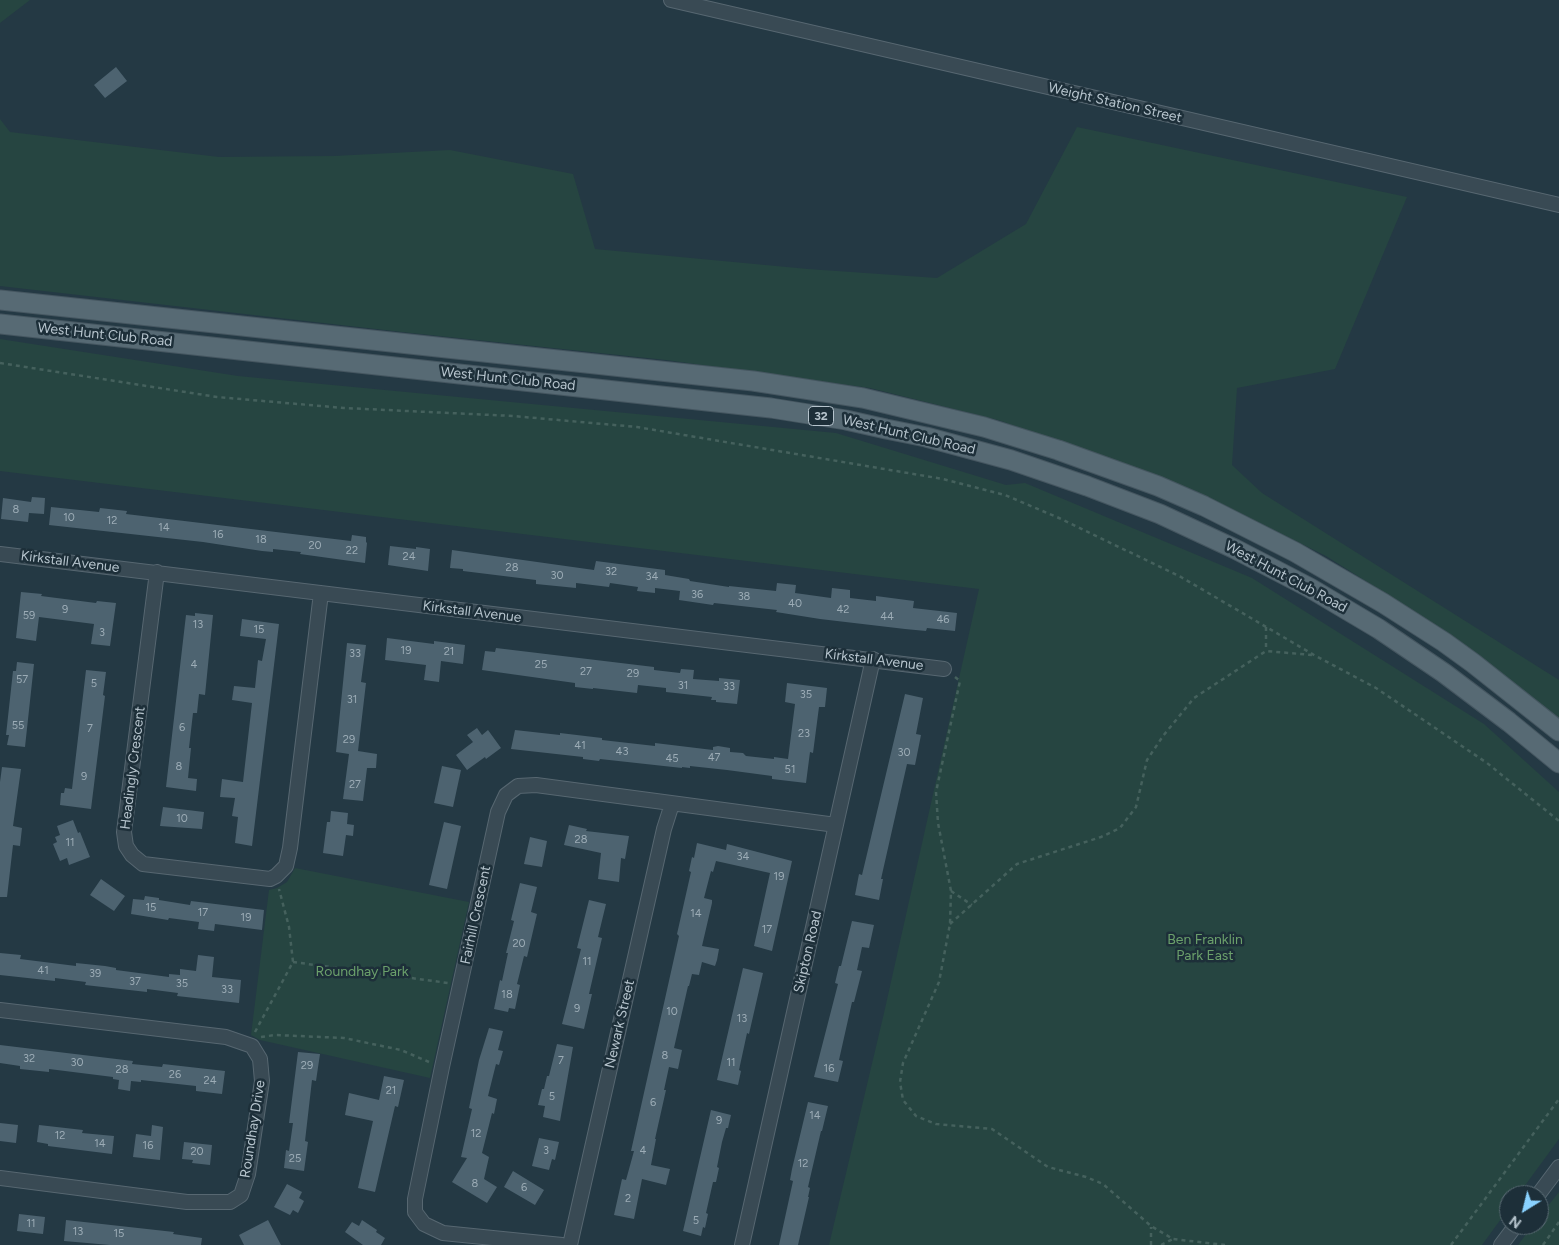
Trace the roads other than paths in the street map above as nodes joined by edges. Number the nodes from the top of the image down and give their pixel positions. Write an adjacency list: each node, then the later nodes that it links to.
1 (671, 0): 2 (street, Weight Station Street)
2 (1559, 205)
3 (0, 300): 10 (main road, West Hunt Club Road / 32)
4 (0, 324): 11 (main road, West Hunt Club Road / 32)
5 (0, 554): 6 (street, Kirkstall Avenue)
6 (157, 572): 7 (street, Kirkstall Avenue); 7 (street, Headingly Crescent)
7 (322, 593): 8 (street, Kirkstall Avenue)
8 (873, 659): 9 (street, Kirkstall Avenue); 13 (street, Skipton Road)
9 (944, 669)
10 (1559, 731)
11 (1559, 763)
12 (672, 804): 13 (street, Fairhill Crescent); 18 (street, Fairhill Crescent); 19 (street, Newark Street)
13 (836, 825): 20 (street, Skipton Road)
14 (0, 1010): 16 (street, Roundhay Drive)
15 (1559, 1167): 17 (street)
16 (0, 1178)
17 (1546, 1185)
18 (562, 1245)
19 (570, 1245)
20 (742, 1245)

